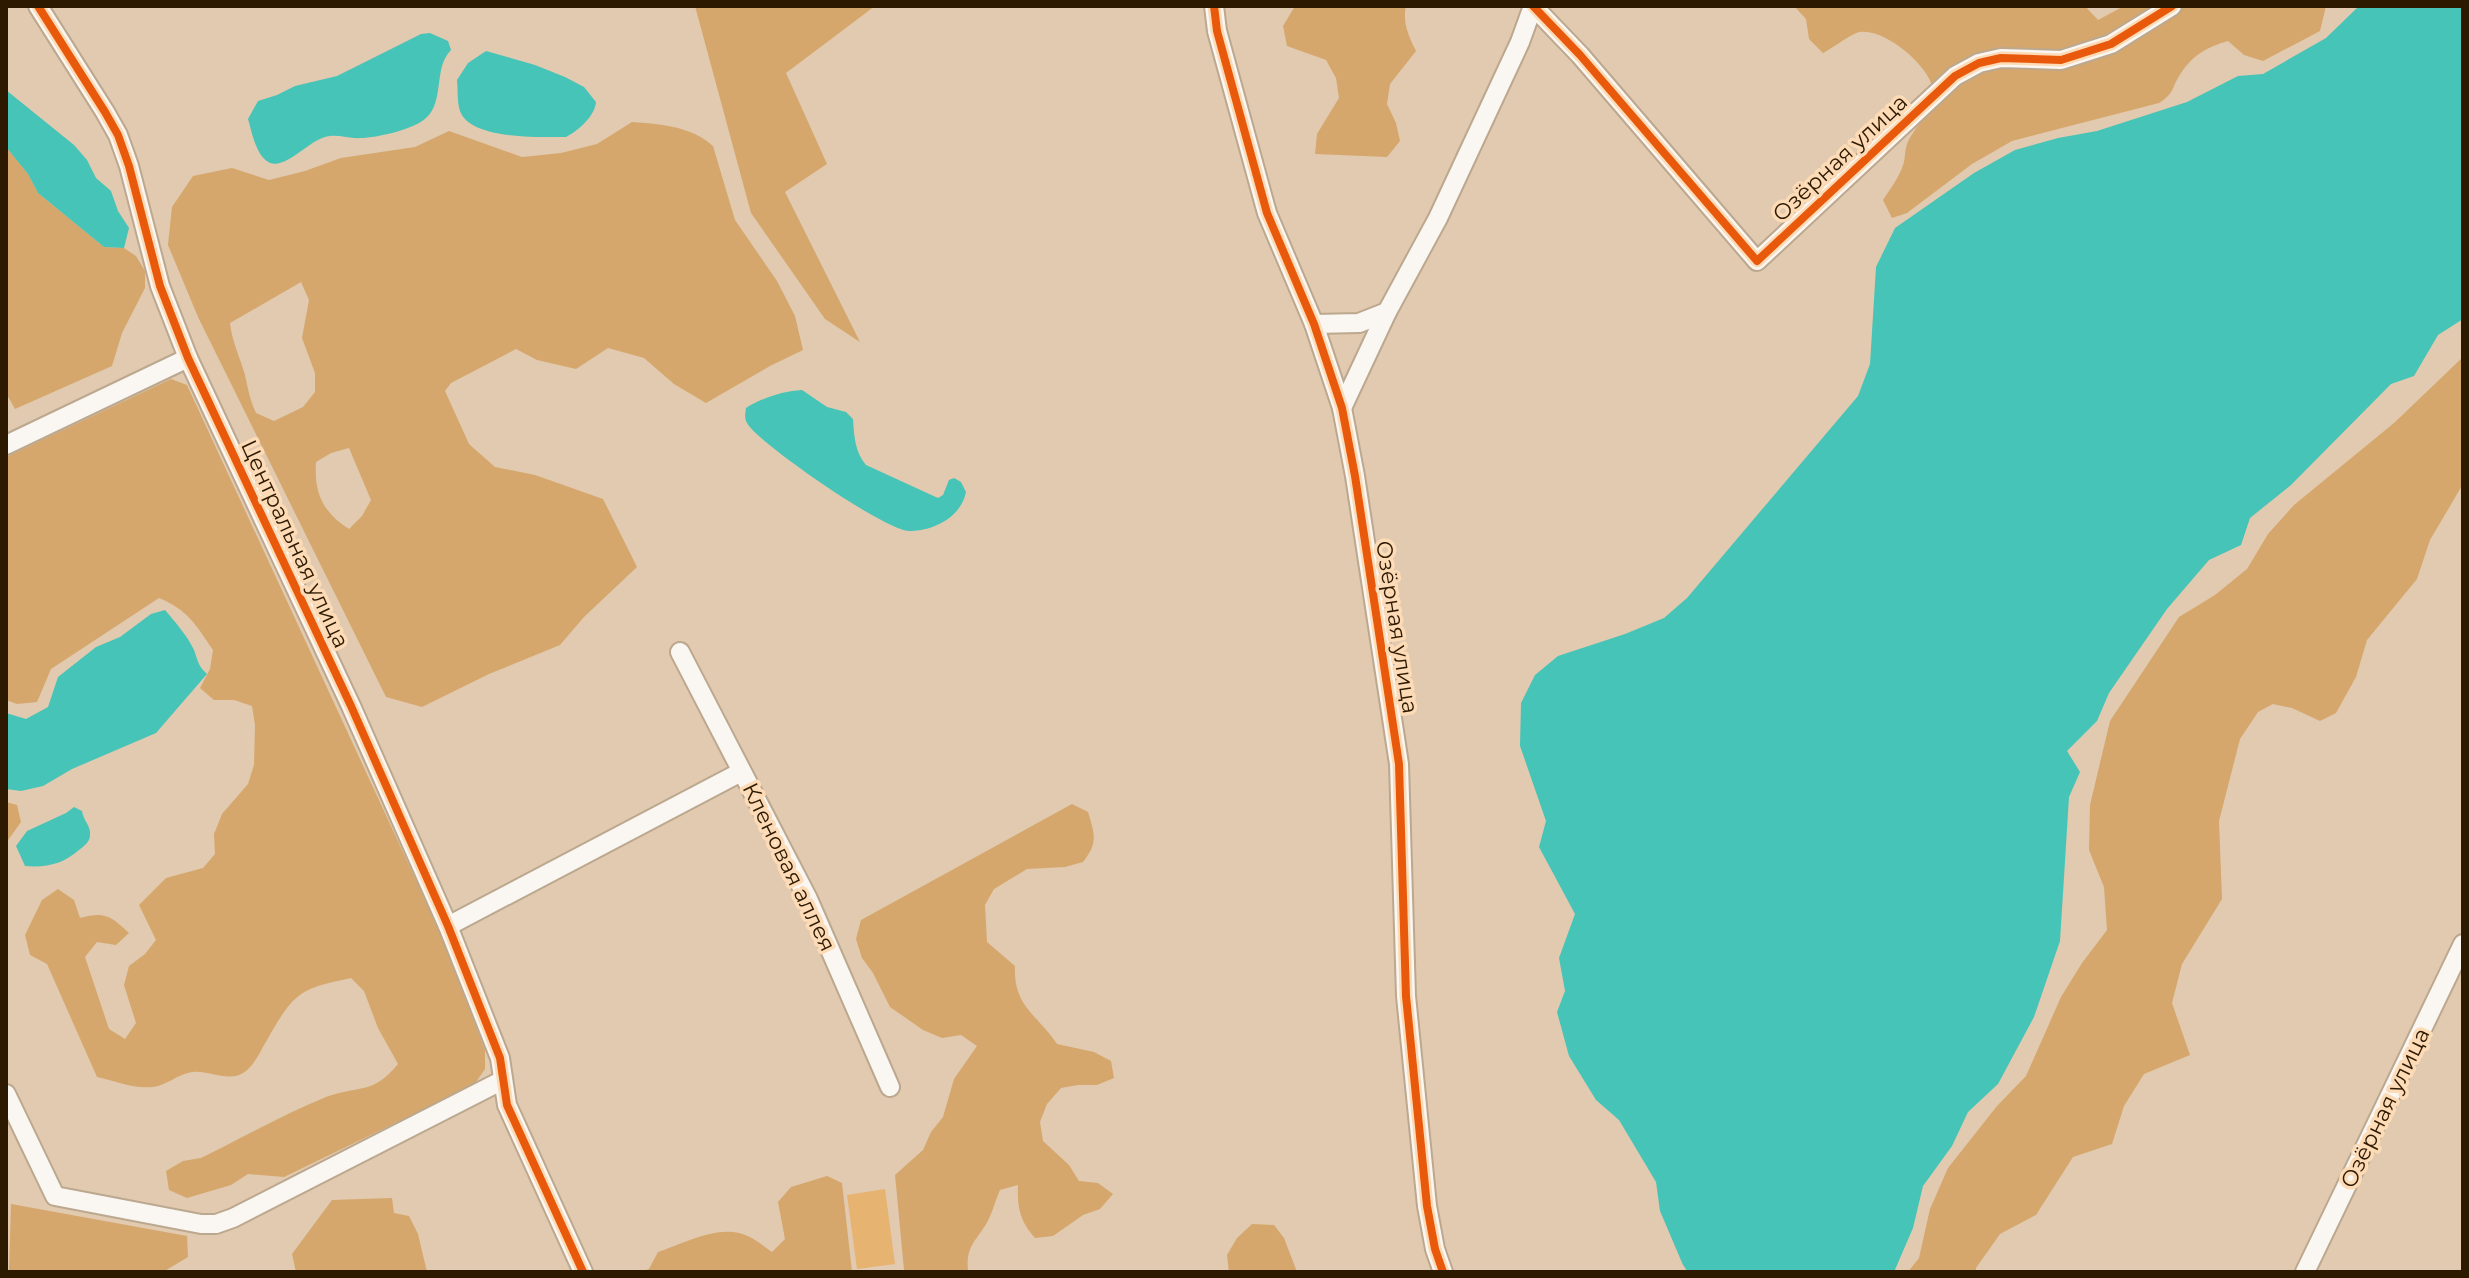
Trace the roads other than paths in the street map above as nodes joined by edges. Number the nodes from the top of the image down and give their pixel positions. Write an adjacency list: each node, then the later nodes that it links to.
1 (38, 6): 7 (street, Центральная улица)
2 (1214, 6): 6 (street, Озёрная улица)
3 (1533, 6): 4 (street, Озёрная улица); 5 (street, Озёрная улица)
4 (2172, 6)
5 (1387, 312): 6 (street); 8 (street, Озёрная улица)
6 (1314, 324): 8 (street, Озёрная улица)
7 (188, 358): 9 (street); 12 (street, Центральная улица)
8 (1342, 408): 18 (street, Озёрная улица)
9 (6, 445)
10 (680, 652): 11 (street, Кленовая аллея)
11 (741, 772): 12 (street); 15 (street, Кленовая аллея)
12 (448, 926): 14 (street, Центральная улица)
13 (2463, 944): 19 (street, Озёрная улица)
14 (503, 1080): 16 (street); 17 (street, Центральная улица)
15 (890, 1087)
16 (6, 1094)
17 (583, 1272)
18 (1443, 1272)
19 (2305, 1272)

